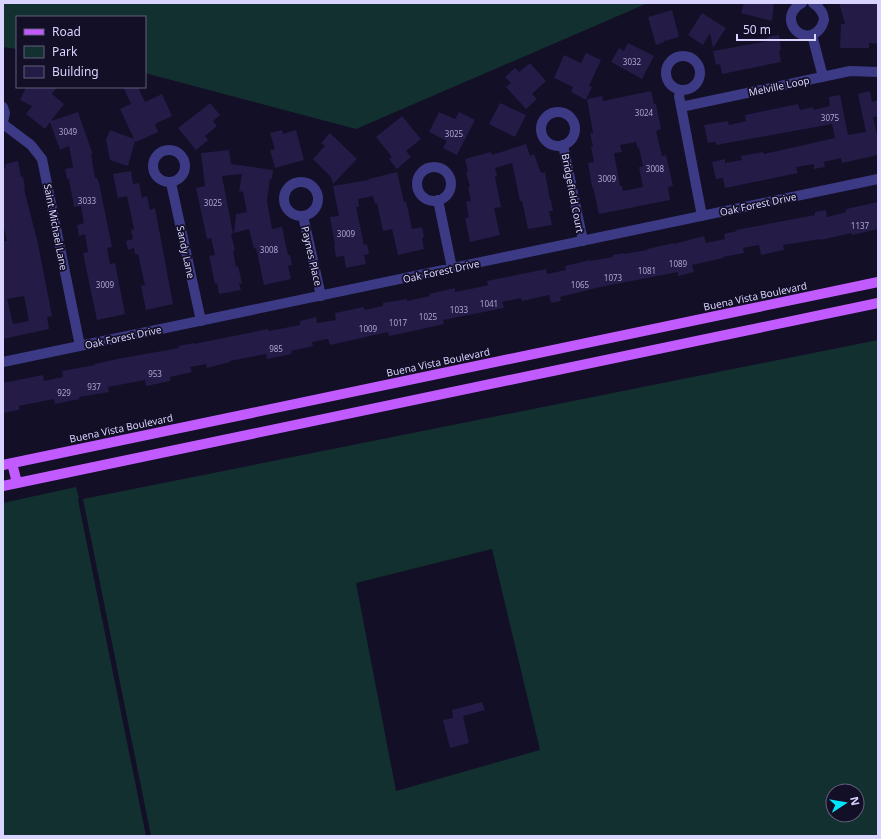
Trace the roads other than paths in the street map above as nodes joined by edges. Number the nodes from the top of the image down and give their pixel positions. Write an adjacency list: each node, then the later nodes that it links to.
1 (802, 3): 3 (street)
2 (813, 3): 3 (street)
3 (812, 35): 5 (street)
4 (878, 72): 5 (street, Melville Loop)
5 (823, 77): 8 (street, Melville Loop)
6 (681, 90): 8 (street)
7 (3, 106): 9 (street, Saint Michael Lane)
8 (681, 107): 15 (street)
9 (3, 123): 22 (street, Saint Michael Lane)
10 (563, 145): 16 (street, Bridgefield Court)
11 (878, 179): 15 (street, Oak Forest Drive)
12 (171, 183): 21 (street, Sandy Lane)
13 (438, 200): 17 (street)
14 (303, 216): 19 (street, Paynes Place)
15 (702, 216): 16 (street, Oak Forest Drive)
16 (583, 241): 17 (street, Oak Forest Drive)
17 (452, 268): 19 (street, Oak Forest Drive)
18 (878, 282): 24 (main road, Buena Vista Boulevard)
19 (321, 296): 21 (street, Oak Forest Drive)
20 (878, 303): 25 (main road)
21 (201, 321): 22 (street, Oak Forest Drive)
22 (80, 346): 23 (street, Oak Forest Drive)
23 (3, 362)
24 (8, 464): 25 (main road)
25 (17, 483): 26 (main road)
26 (3, 486)

